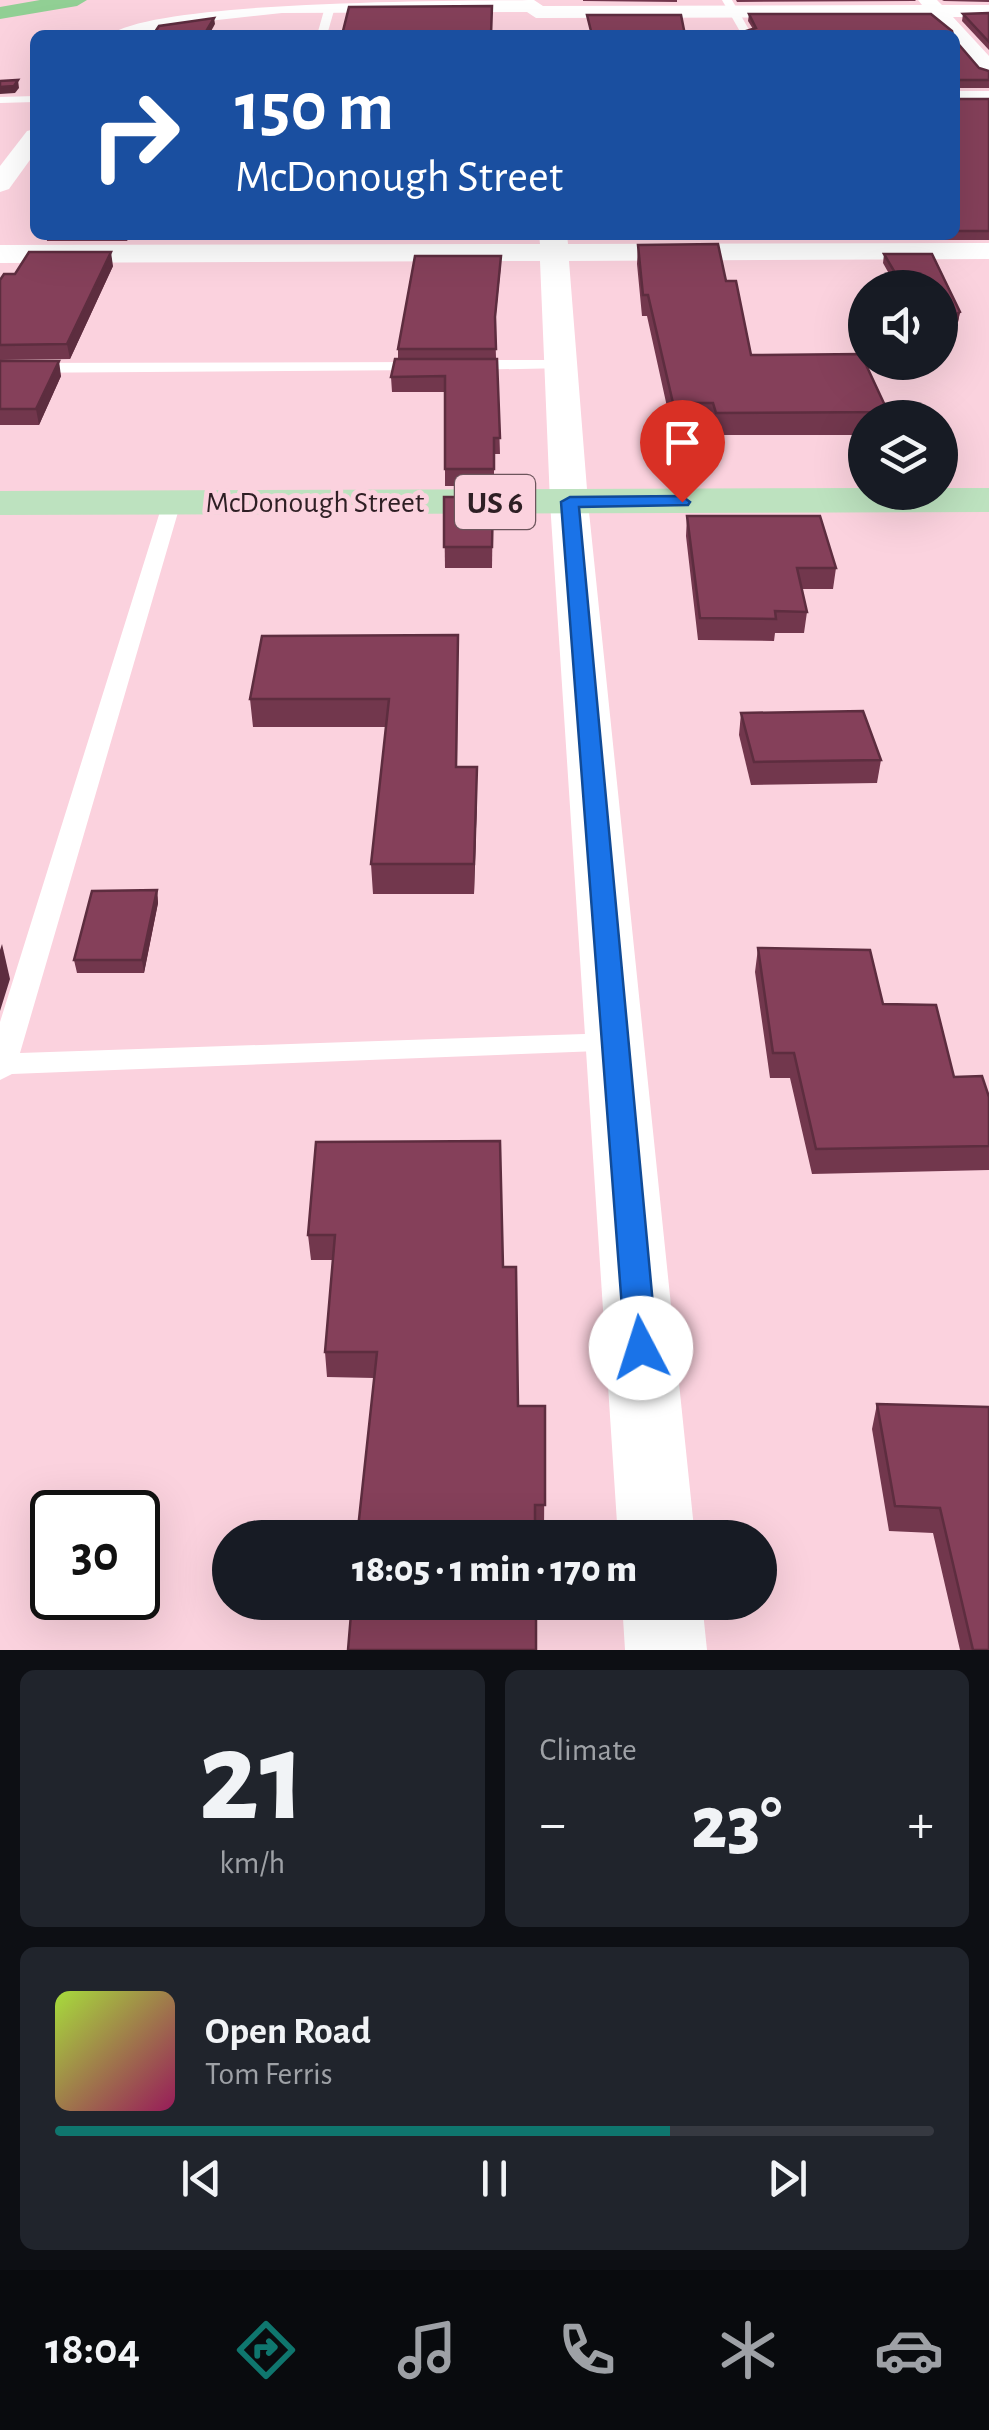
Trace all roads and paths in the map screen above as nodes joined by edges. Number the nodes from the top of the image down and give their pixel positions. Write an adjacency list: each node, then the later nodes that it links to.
1 (77, 0): 7 (highway)
2 (330, 6): 3 (street); 8 (street); 9 (lane)
3 (535, 6): 4 (street)
4 (730, 6): 5 (street); 10 (lane)
5 (932, 6): 6 (street); 11 (street)
6 (989, 11)
7 (0, 14)
8 (138, 30)
9 (323, 30)
10 (743, 30)
11 (954, 30)
12 (960, 37): 13 (street)
13 (989, 69)
14 (960, 98): 15 (street)
15 (989, 98)
16 (0, 100): 17 (lane)
17 (30, 100)
18 (30, 143): 19 (street)
19 (2, 179)
20 (861, 243): 22 (street); 23 (street)
21 (261, 244): 22 (street); 24 (street)
22 (554, 244): 25 (street)
23 (989, 251)
24 (0, 254)
25 (562, 365): 26 (lane); 28 (street)
26 (0, 368)
27 (172, 502): 28 (main road, McDonough Street / US 6); 29 (main road, McDonough Street / US 6); 32 (lane)
28 (570, 502): 30 (main road, McDonough Street / US 6); 31 (street)
29 (0, 503)
30 (986, 506)
31 (615, 1044): 32 (lane); 33 (street)
32 (1, 1067)
33 (655, 1520)
34 (664, 1620): 35 (street)
35 (666, 1650)

